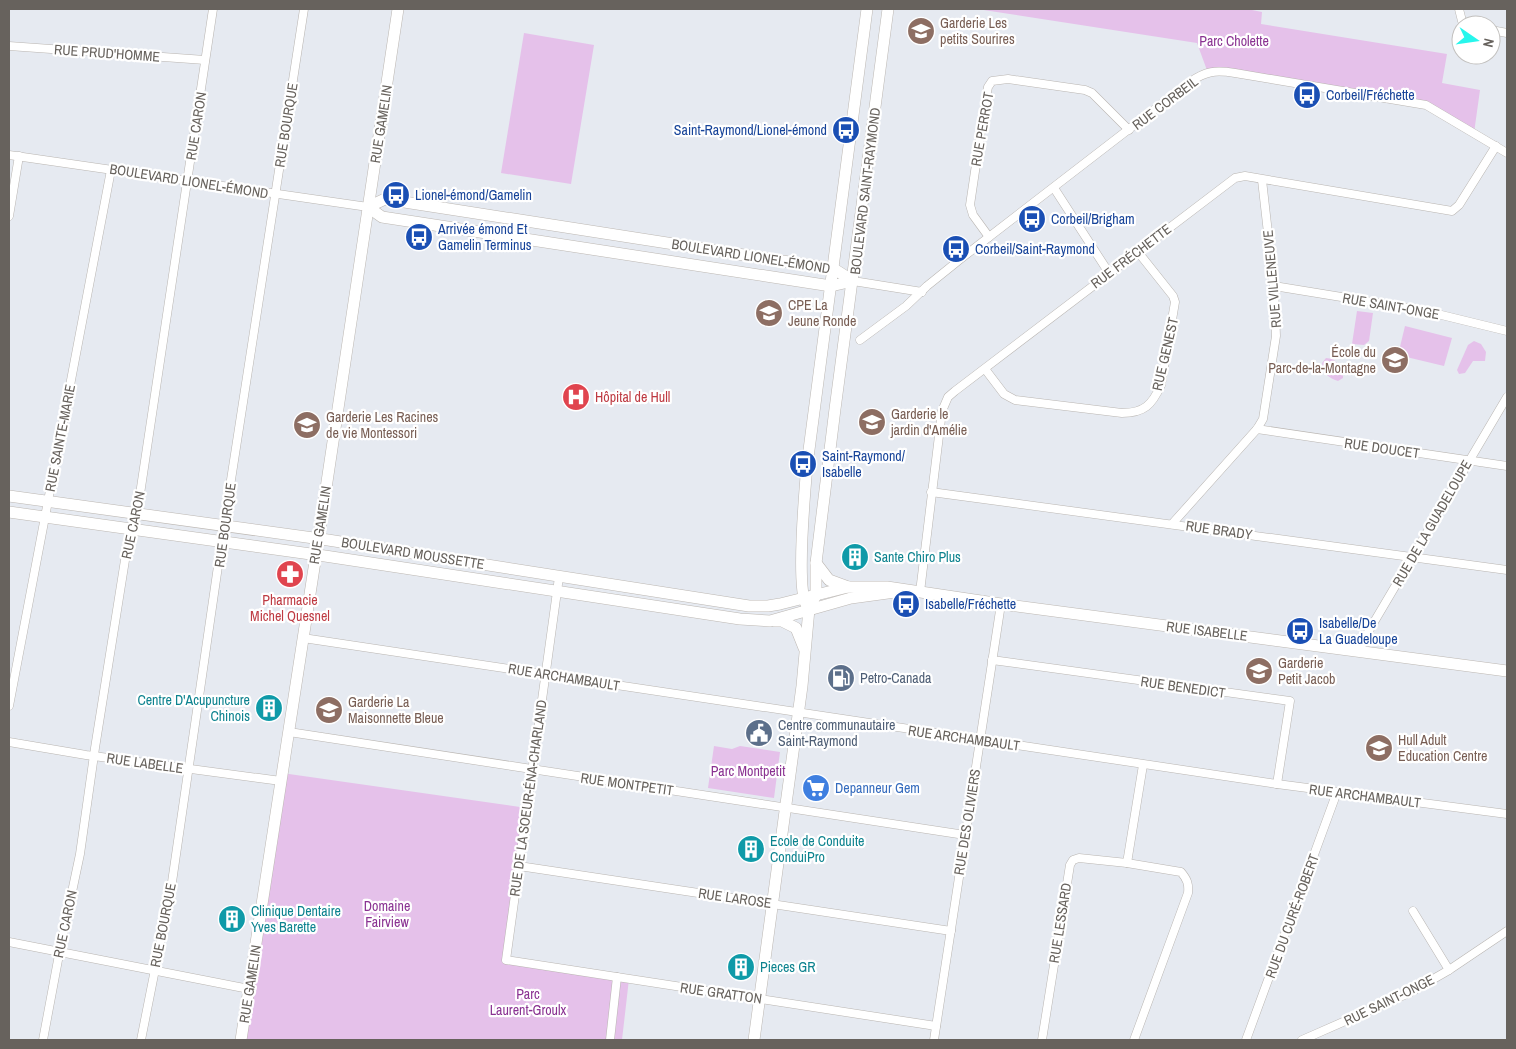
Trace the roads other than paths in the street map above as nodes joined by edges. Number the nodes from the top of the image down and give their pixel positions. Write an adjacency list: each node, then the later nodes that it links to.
1 (213, 9): 7 (street, RUE CARON)
2 (304, 9): 17 (street, RUE BOURQUE)
3 (398, 9): 18 (street, RUE GAMELIN)
4 (867, 9): 22 (street, BOULEVARD SAINT-RAYMOND)
5 (888, 9): 24 (street, BOULEVARD SAINT-RAYMOND)
6 (9, 46): 7 (street, RUE PRUD'HOMME)
7 (206, 60): 15 (street, RUE CARON)
8 (1129, 130): 9 (street, RUE CORBEIL); 16 (street, RUE CORBEIL); 20 (street, RUE PERROT)
9 (1496, 146): 10 (street, RUE CORBEIL); 14 (street, RUE FRÉCHETTE)
10 (1507, 152)
11 (9, 155): 12 (street, BOULEVARD LIONEL-ÉMOND)
12 (19, 156): 13 (street, BOULEVARD LIONEL-ÉMOND); 19 (street)
13 (111, 170): 15 (street, BOULEVARD LIONEL-ÉMOND); 37 (street, RUE SAINTE-MARIE)
14 (1262, 180): 21 (street, RUE FRÉCHETTE); 26 (street, RUE VILLENEUVE)
15 (188, 182): 17 (street, BOULEVARD LIONEL-ÉMOND); 39 (street, RUE CARON)
16 (1054, 188): 20 (street, RUE CORBEIL); 23 (street)
17 (276, 195): 18 (street, BOULEVARD LIONEL-ÉMOND); 42 (street, RUE BOURQUE)
18 (368, 208): 22 (street, BOULEVARD LIONEL-ÉMOND); 25 (street, BOULEVARD LIONEL-ÉMOND); 44 (street, RUE GAMELIN)
19 (9, 216)
20 (989, 237): 27 (street, RUE CORBEIL)
21 (1138, 252): 23 (street, RUE FRÉCHETTE); 30 (street, RUE GENEST)
22 (834, 269): 24 (street, BOULEVARD LIONEL-ÉMOND); 25 (street, BOULEVARD SAINT-RAYMOND)
23 (1109, 273): 30 (street, RUE FRÉCHETTE)
24 (853, 281): 25 (street, BOULEVARD LIONEL-ÉMOND); 27 (street); 48 (street, BOULEVARD SAINT-RAYMOND)
25 (832, 286): 56 (street, BOULEVARD SAINT-RAYMOND)
26 (1274, 286): 28 (street, RUE SAINT-ONGE); 32 (street, RUE VILLENEUVE)
27 (922, 292): 29 (street, RUE CORBEIL)
28 (1507, 332)
29 (860, 340)
30 (985, 369): 35 (street, RUE FRÉCHETTE)
31 (1507, 397): 33 (street, RUE DE LA GUADELOUPE)
32 (1257, 429): 33 (street, RUE DOUCET); 41 (street, RUE VILLENEUVE)
33 (1469, 460): 34 (street, RUE DOUCET); 47 (street, RUE DE LA GUADELOUPE)
34 (1507, 466)
35 (931, 492): 41 (street, RUE BRADY); 54 (street, RUE FRÉCHETTE)
36 (9, 496): 37 (street, BOULEVARD MOUSSETTE)
37 (48, 501): 39 (street, BOULEVARD MOUSSETTE); 40 (street, RUE SAINTE-MARIE)
38 (9, 512): 40 (street, BOULEVARD MOUSSETTE)
39 (137, 514): 42 (street, BOULEVARD MOUSSETTE); 43 (street, RUE CARON)
40 (44, 517): 43 (street, BOULEVARD MOUSSETTE); 66 (street, RUE SAINTE-MARIE)
41 (1172, 524): 47 (street, RUE BRADY)
42 (224, 526): 44 (street, BOULEVARD MOUSSETTE); 45 (street, RUE BOURQUE)
43 (130, 530): 45 (street, BOULEVARD MOUSSETTE); 71 (street, RUE CARON)
44 (318, 539): 46 (street, RUE GAMELIN); 50 (street, BOULEVARD MOUSSETTE)
45 (222, 542): 46 (street, BOULEVARD MOUSSETTE); 73 (street, RUE BOURQUE)
46 (316, 555): 52 (street, BOULEVARD MOUSSETTE); 60 (street, RUE GAMELIN)
47 (1414, 556): 49 (street, RUE BRADY); 61 (street, RUE DE LA GUADELOUPE)
48 (816, 563): 51 (street); 55 (street, BOULEVARD SAINT-RAYMOND)
49 (1507, 570)
50 (559, 577): 52 (street, RUE DE LA SOEUR-ÉNA-CHARLAND); 56 (street, BOULEVARD MOUSSETTE)
51 (848, 587): 53 (street, RUE ISABELLE); 55 (street, RUE ISABELLE)
52 (558, 590): 59 (street, BOULEVARD MOUSSETTE); 65 (street, RUE DE LA SOEUR-ÉNA-CHARLAND)
53 (907, 591): 54 (street, RUE ISABELLE); 58 (street, RUE ISABELLE)
54 (920, 592): 57 (street, RUE ISABELLE)
55 (816, 595): 56 (street, BOULEVARD MOUSSETTE); 58 (street, BOULEVARD SAINT-RAYMOND)
56 (802, 598): 58 (street)
57 (1001, 604): 61 (street, RUE ISABELLE); 63 (street, RUE DES OLIVIERS)
58 (809, 609): 59 (street, BOULEVARD MOUSSETTE); 62 (street, BOULEVARD SAINT-RAYMOND)
59 (770, 621): 62 (street)
60 (303, 638): 65 (street, RUE ARCHAMBAULT); 68 (street, RUE GAMELIN)
61 (1360, 651): 64 (street, RUE ISABELLE)
62 (805, 652): 67 (street, BOULEVARD SAINT-RAYMOND)
63 (992, 660): 69 (street, RUE DES OLIVIERS); 76 (street, RUE BENEDICT)
64 (1507, 671)
65 (546, 674): 67 (street, RUE ARCHAMBAULT); 74 (street, RUE DE LA SOEUR-ÉNA-CHARLAND)
66 (9, 706)
67 (798, 712): 69 (street, RUE ARCHAMBAULT); 78 (street, BOULEVARD SAINT-RAYMOND)
68 (289, 732): 74 (street, RUE MONTPETIT); 75 (street, RUE GAMELIN)
69 (980, 740): 72 (street, RUE ARCHAMBAULT); 80 (street, RUE DES OLIVIERS)
70 (9, 742): 71 (street, RUE LABELLE)
71 (94, 756): 73 (street, RUE LABELLE); 88 (street, RUE CARON)
72 (1143, 764): 76 (street, RUE ARCHAMBAULT); 81 (street)
73 (188, 769): 75 (street, RUE LABELLE); 91 (street, RUE BOURQUE)
74 (532, 770): 78 (street, RUE MONTPETIT); 82 (street, RUE DE LA SOEUR-ÉNA-CHARLAND)
75 (281, 782): 93 (street, RUE GAMELIN)
76 (1277, 784): 77 (street, RUE ARCHAMBAULT)
77 (1337, 792): 79 (street, RUE ARCHAMBAULT); 104 (street, RUE DU CURÉ-ROBERT)
78 (786, 807): 80 (street, RUE MONTPETIT); 83 (street, BOULEVARD SAINT-RAYMOND)
79 (1507, 814)
80 (965, 835): 86 (street, RUE DES OLIVIERS)
81 (1127, 863): 102 (street, RUE LESSARD); 103 (street, RUE LESSARD)
82 (519, 866): 83 (street, RUE LAROSE); 89 (street, RUE DE LA SOEUR-ÉNA-CHARLAND)
83 (773, 903): 86 (street, RUE LAROSE); 94 (street, BOULEVARD SAINT-RAYMOND)
84 (1413, 911): 90 (street, RUE SAINT-ONGE)
85 (1507, 930): 90 (street, RUE SAINT-ONGE)
86 (951, 931): 95 (street, RUE DES OLIVIERS)
87 (9, 942): 88 (street)
88 (60, 952): 91 (street); 96 (street, RUE CARON)
89 (506, 960): 92 (street, RUE GRATTON)
90 (1449, 970): 105 (street, RUE SAINT-ONGE)
91 (154, 971): 93 (street); 97 (street, RUE BOURQUE)
92 (617, 977): 94 (street, RUE GRATTON); 99 (street)
93 (249, 989): 98 (street, RUE GAMELIN)
94 (760, 998): 95 (street, RUE GRATTON); 100 (street, BOULEVARD SAINT-RAYMOND)
95 (936, 1026): 101 (street, RUE DES OLIVIERS)
96 (43, 1040)
97 (141, 1040)
98 (241, 1040)
99 (610, 1040)
100 (754, 1040)
101 (934, 1040)
102 (1042, 1040)
103 (1134, 1040)
104 (1246, 1040)
105 (1302, 1040)

